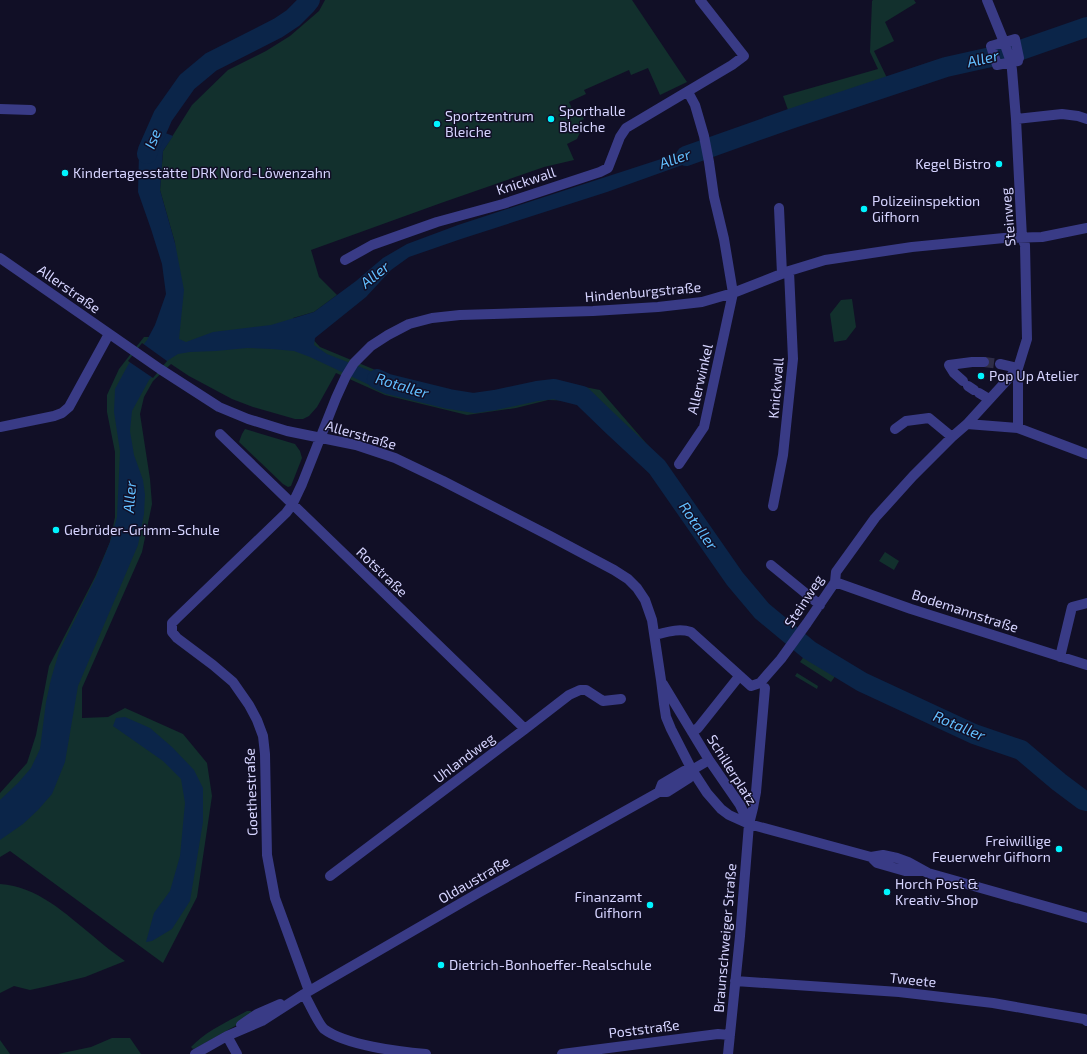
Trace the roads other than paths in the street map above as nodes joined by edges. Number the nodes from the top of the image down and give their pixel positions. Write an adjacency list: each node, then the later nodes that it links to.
1 (700, 0): 5 (street, Knickwall)
2 (987, 0): 3 (street)
3 (1004, 42): 4 (street, Steinweg); 4 (street)
4 (1011, 62): 8 (street, Steinweg)
5 (688, 92): 14 (street, Knickwall); 16 (street)
6 (0, 109): 7 (street)
7 (31, 110)
8 (1016, 119): 9 (street); 12 (street, Steinweg)
9 (1087, 119)
10 (779, 208): 15 (street, Knickwall)
11 (1087, 228): 12 (street, Hindenburgstraße)
12 (1022, 238): 15 (street, Hindenburgstraße); 20 (street, Steinweg)
13 (0, 258): 17 (street, Allerstraße)
14 (345, 260)
15 (786, 273): 16 (street, Hindenburgstraße); 32 (street, Knickwall)
16 (733, 293): 28 (street, Hindenburgstraße); 30 (street, Allerwinkel)
17 (109, 334): 23 (street); 28 (street, Allerstraße)
18 (984, 362): 21 (street)
19 (1000, 364): 20 (street)
20 (1018, 368): 21 (street, Steinweg); 24 (street, Steinweg)
21 (989, 400): 22 (street, Steinweg)
22 (967, 424): 24 (street); 27 (street, Steinweg)
23 (0, 427)
24 (1018, 428): 29 (street)
25 (895, 429): 27 (street)
26 (220, 434): 31 (street, Rotstraße)
27 (952, 437): 34 (street, Steinweg)
28 (321, 438): 31 (street, Goethestraße); 37 (street, Allerstraße)
29 (1087, 454)
30 (679, 464)
31 (292, 505): 44 (street, Rotstraße); 54 (street, Goethestraße)
32 (773, 506)
33 (771, 565): 36 (street)
34 (835, 582): 36 (street, Steinweg); 38 (street, Bodemannstraße)
35 (1087, 602): 38 (street)
36 (820, 605): 37 (street, Steinweg)
37 (655, 635): 41 (street, Allerstraße)
38 (1060, 657): 39 (street, Bodemannstraße)
39 (1087, 665)
40 (737, 679): 45 (street, Schillerplatz)
41 (661, 680): 45 (street, Schillerplatz); 47 (street, Schillerplatz)
42 (765, 688): 48 (street, Schillerplatz)
43 (621, 699): 44 (street, Uhlandweg)
44 (525, 729): 51 (street, Uhlandweg)
45 (692, 732): 46 (street, Schillerplatz)
46 (709, 760): 47 (street, Oldaustraße); 50 (street, Schillerplatz)
47 (692, 770): 50 (street, Schillerplatz); 54 (street, Oldaustraße)
48 (756, 792): 49 (street, Schillerplatz); 50 (street, Schillerplatz)
49 (747, 800)
50 (749, 824): 52 (street); 53 (street, Braunschweiger Straße)
51 (330, 876)
52 (1087, 918)
53 (735, 982): 55 (street, Tweete); 56 (street, Braunschweiger Straße)
54 (306, 993): 57 (street, Oldaustraße); 60 (street)
55 (1087, 1020)
56 (730, 1035): 61 (street, Poststraße); 62 (street, Braunschweiger Straße)
57 (227, 1036): 58 (street, Oldaustraße); 59 (street)
58 (195, 1054)
59 (236, 1054)
60 (426, 1054)
61 (562, 1054)
62 (728, 1054)

